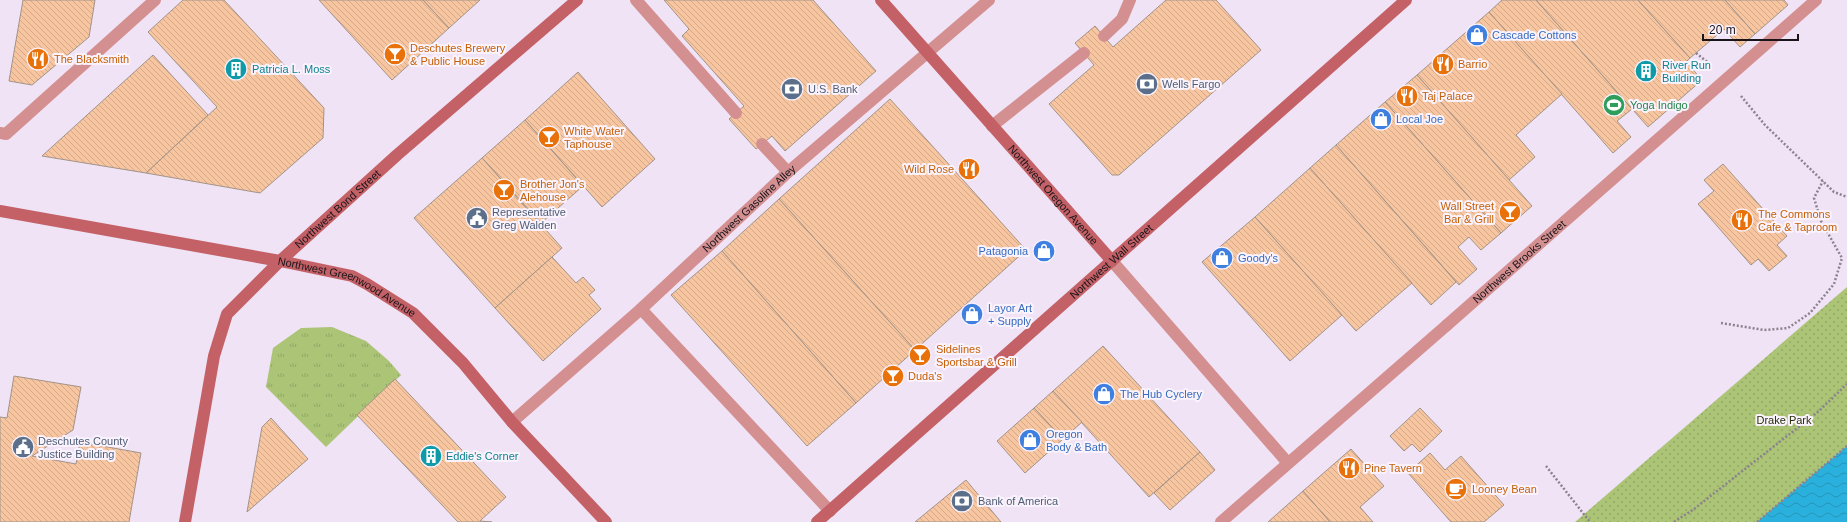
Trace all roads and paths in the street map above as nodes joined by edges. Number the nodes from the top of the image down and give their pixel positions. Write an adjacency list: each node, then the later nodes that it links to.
1 (155, 0): 15 (street)
2 (577, 0): 21 (main road, Northwest Bond Street)
3 (636, 0): 13 (street)
4 (881, 0): 10 (main road, Northwest Oregon Avenue)
5 (989, 0): 10 (street, Northwest Gasoline Alley)
6 (1130, 0): 9 (street)
7 (1406, 0): 22 (main road, Northwest Wall Street)
8 (1816, 0): 12 (street, Northwest Brooks Street)
9 (1104, 36)
10 (928, 53): 14 (main road, Northwest Oregon Avenue); 17 (street, Northwest Gasoline Alley)
11 (1084, 53): 14 (street)
12 (1726, 78): 18 (path); 28 (street, Northwest Brooks Street)
13 (736, 113)
14 (992, 126): 22 (main road, Northwest Oregon Avenue)
15 (0, 133)
16 (762, 144): 17 (street)
17 (788, 172): 23 (street, Northwest Gasoline Alley)
18 (1823, 181): 19 (path); 24 (path)
19 (1847, 197)
20 (0, 211): 21 (main road, Northwest Greenwood Avenue)
21 (280, 261): 26 (main road, Northwest Greenwood Avenue); 31 (main road, Northwest Bond Street)
22 (1112, 261): 28 (street, Northwest Oregon Avenue); 30 (main road, Northwest Wall Street)
23 (641, 309): 26 (street, Northwest Gasoline Alley); 30 (street)
24 (1721, 323)
25 (1847, 384): 36 (path)
26 (512, 422): 32 (main road, Northwest Greenwood Avenue)
27 (1847, 446): 37 (path)
28 (1287, 462): 34 (street, Northwest Brooks Street)
29 (1546, 466): 35 (path)
30 (830, 511): 33 (main road, Northwest Wall Street)
31 (185, 522)
32 (606, 522)
33 (817, 522)
34 (1220, 522)
35 (1590, 522)
36 (1674, 522)
37 (1757, 522)

